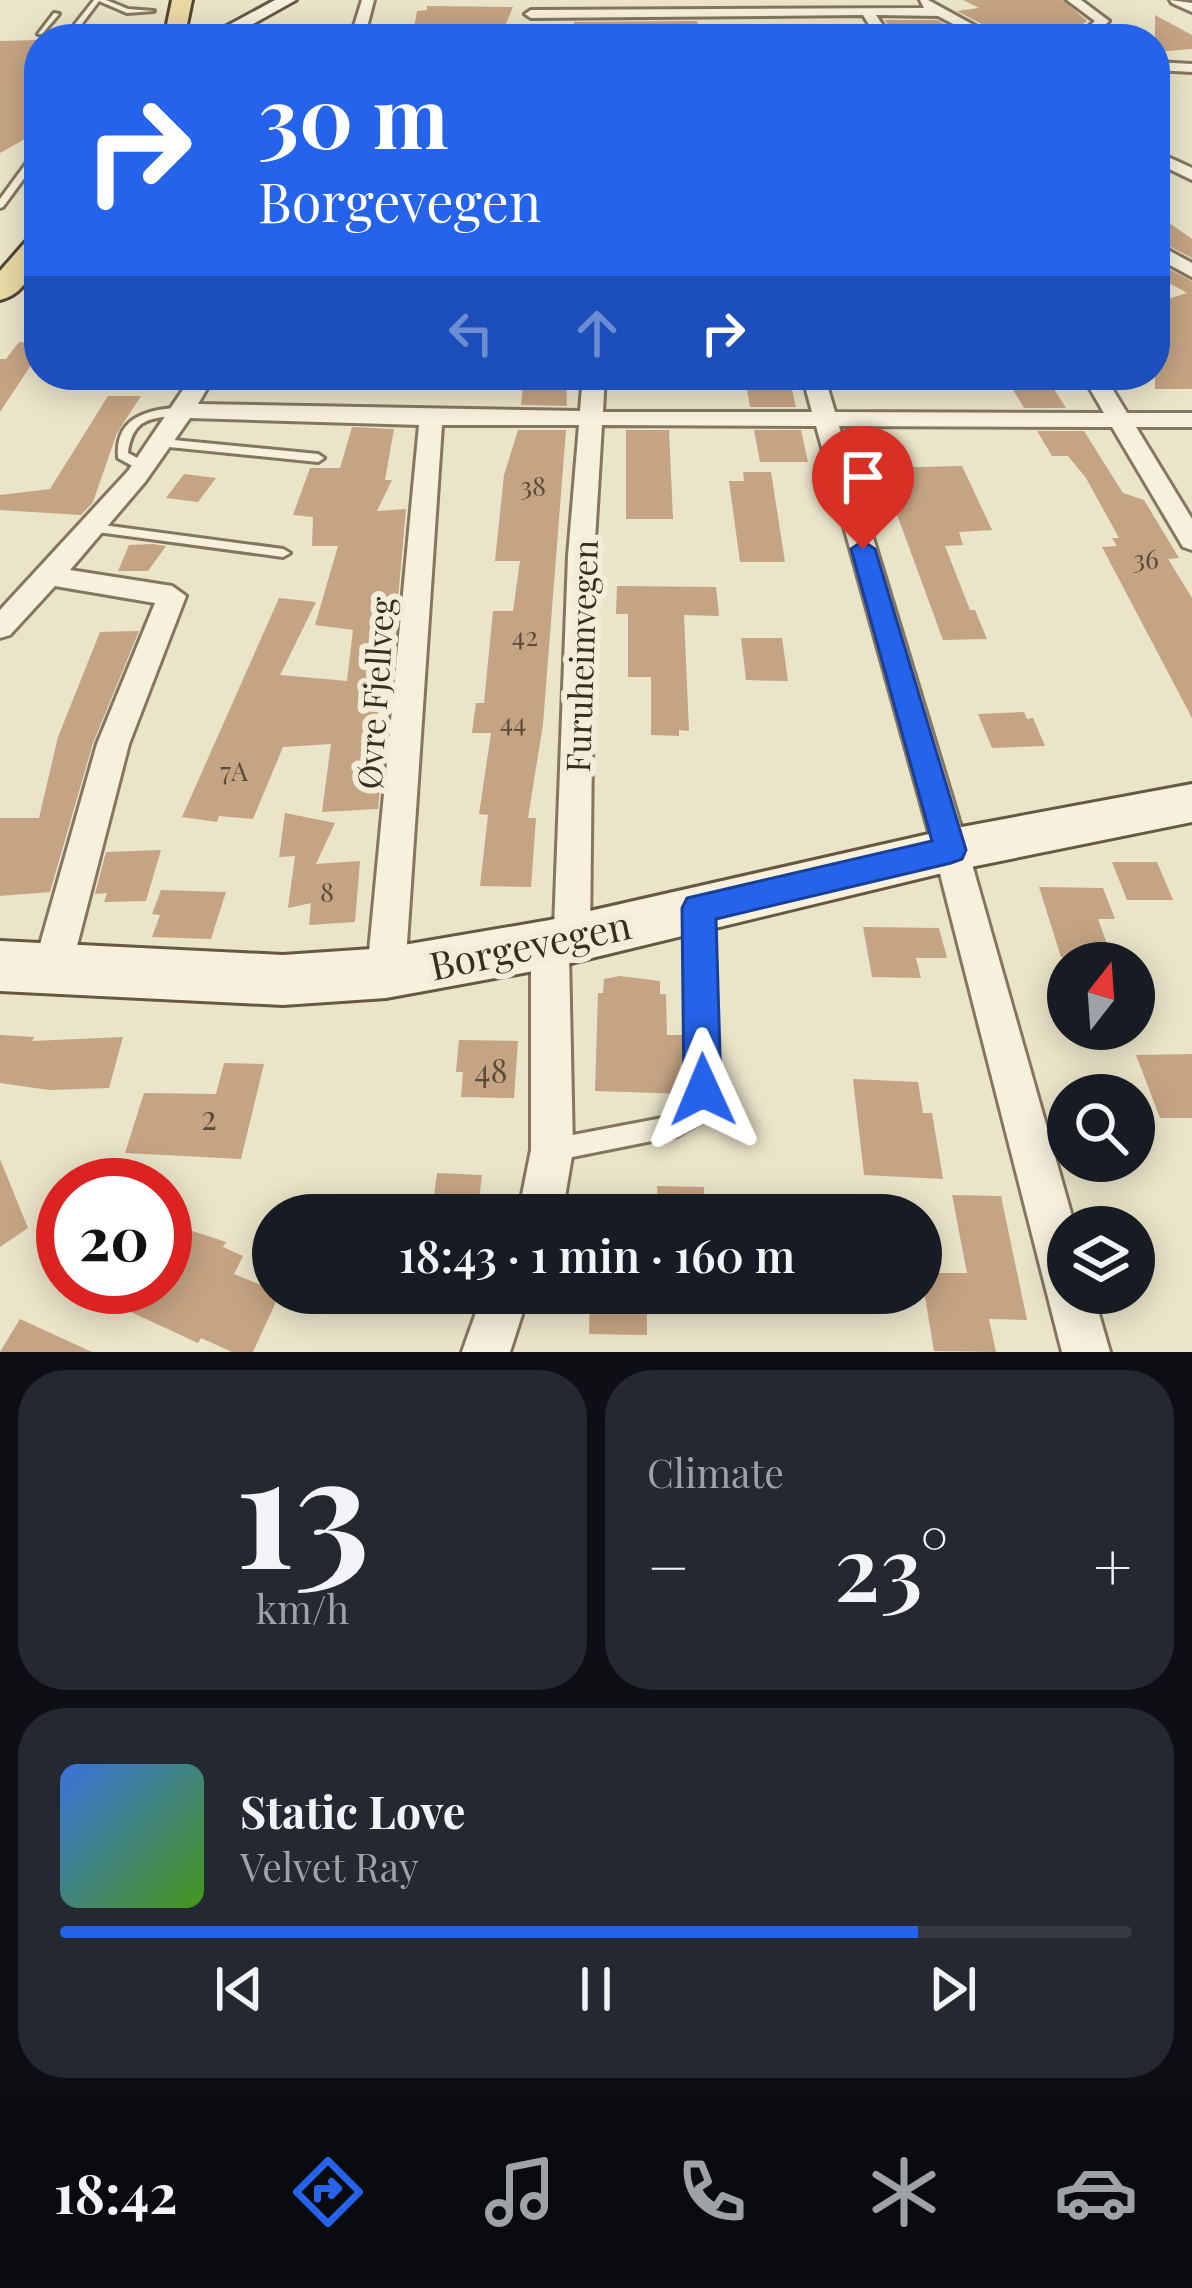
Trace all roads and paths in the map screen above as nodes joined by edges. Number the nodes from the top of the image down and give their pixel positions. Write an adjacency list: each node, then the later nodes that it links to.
1 (99, 0): 9 (lane); 16 (lane)
2 (134, 0): 9 (lane)
3 (288, 0): 17 (street)
4 (919, 0): 12 (street)
5 (1073, 0): 20 (street)
6 (1176, 0): 8 (street)
7 (529, 7): 11 (street)
8 (1192, 8)
9 (120, 9): 13 (lane)
10 (867, 11): 11 (street); 12 (street); 18 (street)
11 (717, 12)
12 (938, 12): 19 (street)
13 (171, 13)
14 (56, 14): 15 (lane)
15 (48, 24)
16 (79, 24)
17 (241, 24)
18 (875, 24)
19 (962, 24)
20 (1099, 24)
21 (24, 173): 22 (lane)
22 (0, 206)
23 (24, 262): 24 (main road)
24 (0, 291)
25 (196, 390): 29 (street)
26 (593, 390): 31 (street, Furuheimvegen)
27 (817, 390): 32 (street)
28 (1102, 390): 33 (street)
29 (185, 411): 30 (street); 35 (street); 37 (lane)
30 (431, 418): 31 (street); 49 (street, Øvre Fjellveg)
31 (592, 418): 32 (street); 46 (street, Furuheimvegen)
32 (826, 419): 33 (street); 44 (street)
33 (1120, 420): 34 (street); 39 (street)
34 (1192, 420)
35 (163, 443): 36 (lane); 37 (street)
36 (318, 458)
37 (144, 467): 38 (street)
38 (95, 528): 40 (lane); 41 (street)
39 (1192, 542)
40 (283, 553)
41 (49, 576): 42 (street); 48 (street)
42 (0, 628)
43 (1192, 803): 44 (street, Borgevegen)
44 (951, 850): 45 (street, Borgevegen); 52 (street)
45 (699, 908): 46 (street, Borgevegen); 50 (lane)
46 (561, 941): 49 (street, Borgevegen); 50 (street, Furuheimvegen)
47 (0, 966): 48 (street, Borgevegen)
48 (52, 969): 49 (street, Borgevegen)
49 (386, 973)
50 (552, 1150): 51 (street, Furuheimvegen)
51 (544, 1194)
52 (1047, 1207)
53 (499, 1314): 55 (street)
54 (1076, 1314): 56 (street)
55 (486, 1352)
56 (1086, 1352)

